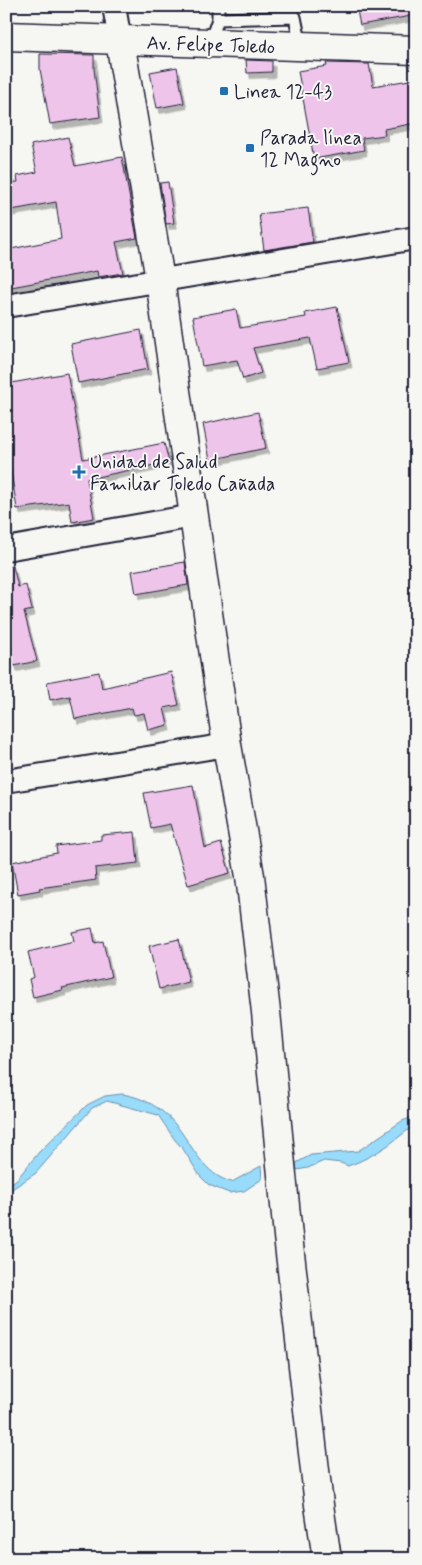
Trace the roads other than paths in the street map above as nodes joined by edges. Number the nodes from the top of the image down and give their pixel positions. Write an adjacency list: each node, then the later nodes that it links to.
1 (114, 6): 6 (street)
2 (218, 6): 4 (lane)
3 (294, 11): 4 (lane); 7 (lane)
4 (214, 31): 6 (street, Av. Felipe Toledo); 7 (street, Av. Felipe Toledo)
5 (6, 36): 6 (street, Av. Felipe Toledo)
6 (120, 41): 10 (street)
7 (301, 46): 8 (street, Av. Felipe Toledo)
8 (416, 50)
9 (416, 238): 10 (street)
10 (160, 280): 11 (street); 12 (street)
11 (6, 306)
12 (193, 516): 13 (street); 14 (street)
13 (6, 549)
14 (227, 745): 15 (street); 16 (street)
15 (6, 781)
16 (327, 1559)

